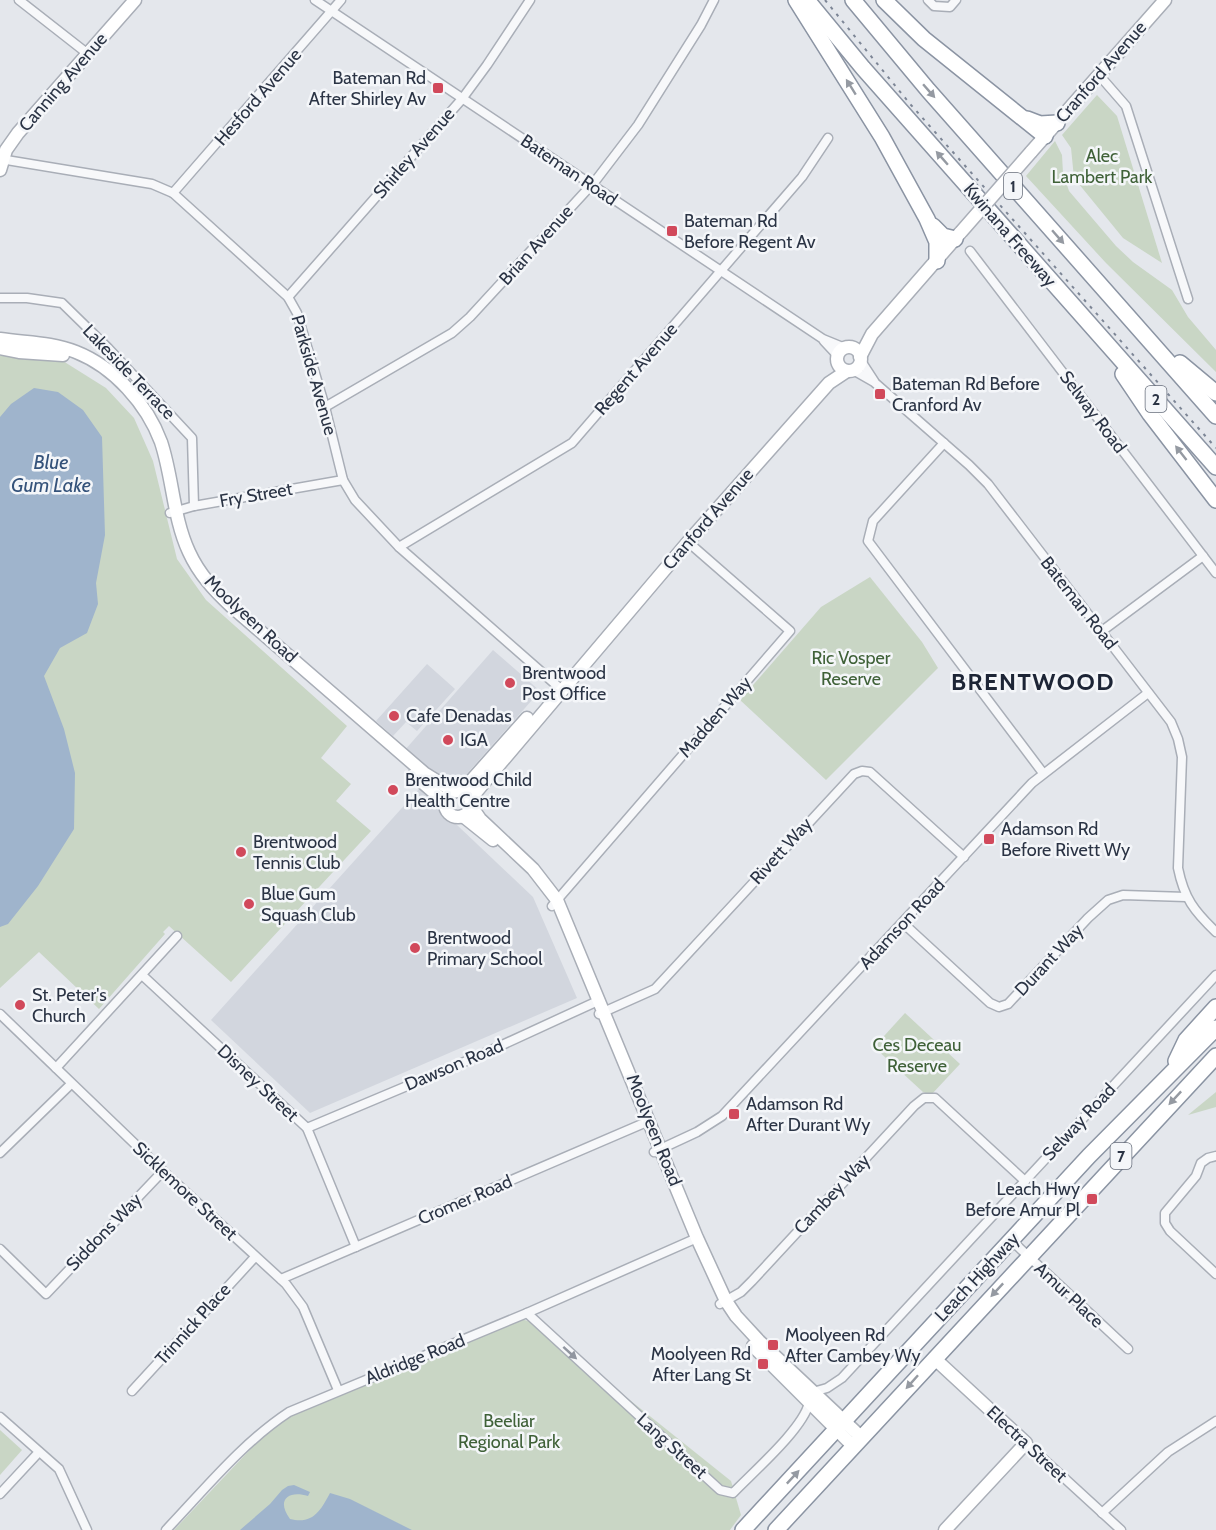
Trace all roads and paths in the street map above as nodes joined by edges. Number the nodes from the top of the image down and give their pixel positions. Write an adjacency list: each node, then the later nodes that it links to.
1 (19, 0): 15 (street)
2 (135, 0): 15 (main road, Canning Avenue)
3 (315, 0): 14 (street, Bateman Road)
4 (341, 0): 14 (street, Hesford Avenue)
5 (530, 0): 17 (street, Shirley Avenue)
6 (714, 0): 23 (street, Brian Avenue)
7 (796, 0): 25 (highway, one-way to 7)
8 (807, 0): 34 (highway, Kwinana Freeway / 1, one-way to 8)
9 (853, 0): 33 (highway, Kwinana Freeway / 1, one-way to 33)
10 (884, 0): 18 (highway)
11 (928, 0): 12 (street)
12 (956, 0)
13 (1165, 0): 16 (main road, Cranford Avenue)
14 (332, 12): 17 (street, Bateman Road); 24 (street, Hesford Avenue)
15 (88, 54): 22 (main road, Canning Avenue)
16 (1099, 75): 19 (main road, Cranford Avenue); 32 (street)
17 (462, 99): 23 (street, Bateman Road); 30 (street, Shirley Avenue)
18 (1019, 116): 19 (highway); 20 (highway)
19 (1057, 123): 20 (main road, Cranford Avenue)
20 (1045, 136): 26 (main road, Cranford Avenue, bridge)
21 (828, 138): 29 (street, Regent Avenue)
22 (1, 162): 24 (street, Parkside Avenue)
23 (592, 185): 29 (street, Bateman Road); 39 (street, Brian Avenue)
24 (173, 193): 30 (street, Parkside Avenue)
25 (927, 219): 26 (highway); 28 (highway)
26 (958, 236): 28 (main road, Cranford Avenue)
27 (970, 251): 49 (street, Selway Road)
28 (936, 261): 37 (main road, Cranford Avenue)
29 (721, 271): 37 (street, Bateman Road); 48 (street, Regent Avenue)
30 (288, 297): 39 (street, Parkside Avenue)
31 (0, 298): 45 (street, Lakeside Terrace)
32 (1188, 299)
33 (1136, 326): 38 (highway, 1); 40 (highway, Kwinana Freeway / 2)
34 (1094, 331): 42 (highway, Kwinana Freeway / 2); 44 (highway, 1, one-way to 34)
35 (0, 339): 46 (main road, Moolyeen Road)
36 (0, 348): 46 (main road, Moolyeen Road)
37 (849, 359): 41 (street, Bateman Road); 47 (main road, Cranford Avenue)
38 (1216, 393)
39 (325, 407): 43 (street, Parkside Avenue)
40 (1216, 416)
41 (944, 443): 51 (street, Bateman Road); 54 (street)
42 (1216, 467)
43 (343, 480): 45 (street, Fry Street); 48 (street, Parkside Avenue)
44 (1216, 500)
45 (194, 506): 46 (street, Fry Street)
46 (173, 512): 55 (main road, Moolyeen Road); 56 (main road, Moolyeen Road)
47 (688, 542): 52 (main road, Cranford Avenue); 60 (street, Madden Way)
48 (399, 547): 52 (street, Parkside Avenue)
49 (1203, 556): 50 (street, Selway Road); 51 (street)
50 (1216, 573)
51 (1101, 631): 53 (street, Bateman Road)
52 (559, 687): 55 (main road, Cranford Avenue)
53 (1148, 693): 54 (street, Adamson Road); 59 (street, Bateman Road)
54 (1043, 772): 58 (street, Adamson Road)
55 (464, 796): 56 (main road); 57 (main road); 60 (main road, Moolyeen Road)
56 (445, 802): 57 (main road, Moolyeen Road)
57 (463, 816): 60 (main road, Moolyeen Road)
58 (964, 857): 61 (street, Adamson Road); 66 (street, Rivett Way)
59 (1186, 897): 61 (street, Durant Way); 62 (street, Bateman Road)
60 (555, 903): 66 (main road, Moolyeen Road)
61 (903, 923): 76 (street, Adamson Road)
62 (1216, 932)
63 (177, 936): 64 (street)
64 (142, 975): 71 (street); 75 (street, Disney Street)
65 (1216, 975): 80 (street, Selway Road)
66 (599, 1007): 74 (main road, Moolyeen Road); 75 (street, Dawson Road)
67 (1216, 1007): 72 (highway)
68 (0, 1014): 71 (street, Sicklemore Street)
69 (1216, 1028): 72 (highway, Leach Highway / 7)
70 (1216, 1056): 86 (highway, Leach Highway / 7, one-way to 86)
71 (56, 1068): 73 (street, Sicklemore Street)
72 (1169, 1074): 82 (highway, Leach Highway / 7)
73 (71, 1084): 77 (street); 79 (street, Sicklemore Street)
74 (646, 1122): 76 (main road, Moolyeen Road); 83 (street, Cromer Road)
75 (307, 1128): 83 (street, Disney Street)
76 (658, 1151): 81 (main road, Moolyeen Road)
77 (0, 1153)
78 (1212, 1157): 87 (street)
79 (163, 1171): 84 (street, Siddons Way); 85 (street, Sicklemore Street)
80 (1025, 1181): 89 (street, Cambey Way); 95 (street, Selway Road)
81 (694, 1239): 89 (main road, Moolyeen Road); 90 (street, Aldridge Road)
82 (1011, 1240): 86 (street, Amur Place); 98 (highway, Leach Highway / 7)
83 (356, 1247): 88 (street, Cromer Road)
84 (0, 1249)
85 (255, 1257): 88 (street, Sicklemore Street); 94 (street, Trinnick Place)
86 (1028, 1257): 91 (street, Amur Place); 92 (highway, Leach Highway / 7, one-way to 92)
87 (1216, 1274)
88 (281, 1280): 93 (street, Sicklemore Street)
89 (723, 1303): 95 (main road, Moolyeen Road)
90 (527, 1313): 93 (street, Aldridge Road); 95 (street, Lang Street, one-way to 95)
91 (1128, 1350)
92 (934, 1358): 99 (highway, Leach Highway / 7, one-way to 99); 100 (main road, Electra Street)
93 (338, 1390): 105 (street, Aldridge Road)
94 (132, 1391)
95 (811, 1397): 98 (main road, Moolyeen Road)
96 (0, 1417): 101 (street)
97 (1216, 1420): 103 (street)
98 (840, 1426): 99 (main road, Moolyeen Road); 106 (highway, Leach Highway / 7, one-way to 98)
99 (857, 1441): 107 (highway, Leach Highway / 7)
100 (1026, 1443): 103 (street, Electra Street); 108 (main road)
101 (39, 1452): 102 (street); 104 (street)
102 (0, 1494)
103 (1102, 1513): 109 (street, Electra Street)
104 (87, 1530)
105 (166, 1530)
106 (743, 1530)
107 (776, 1530)
108 (945, 1530)
109 (1121, 1530)

